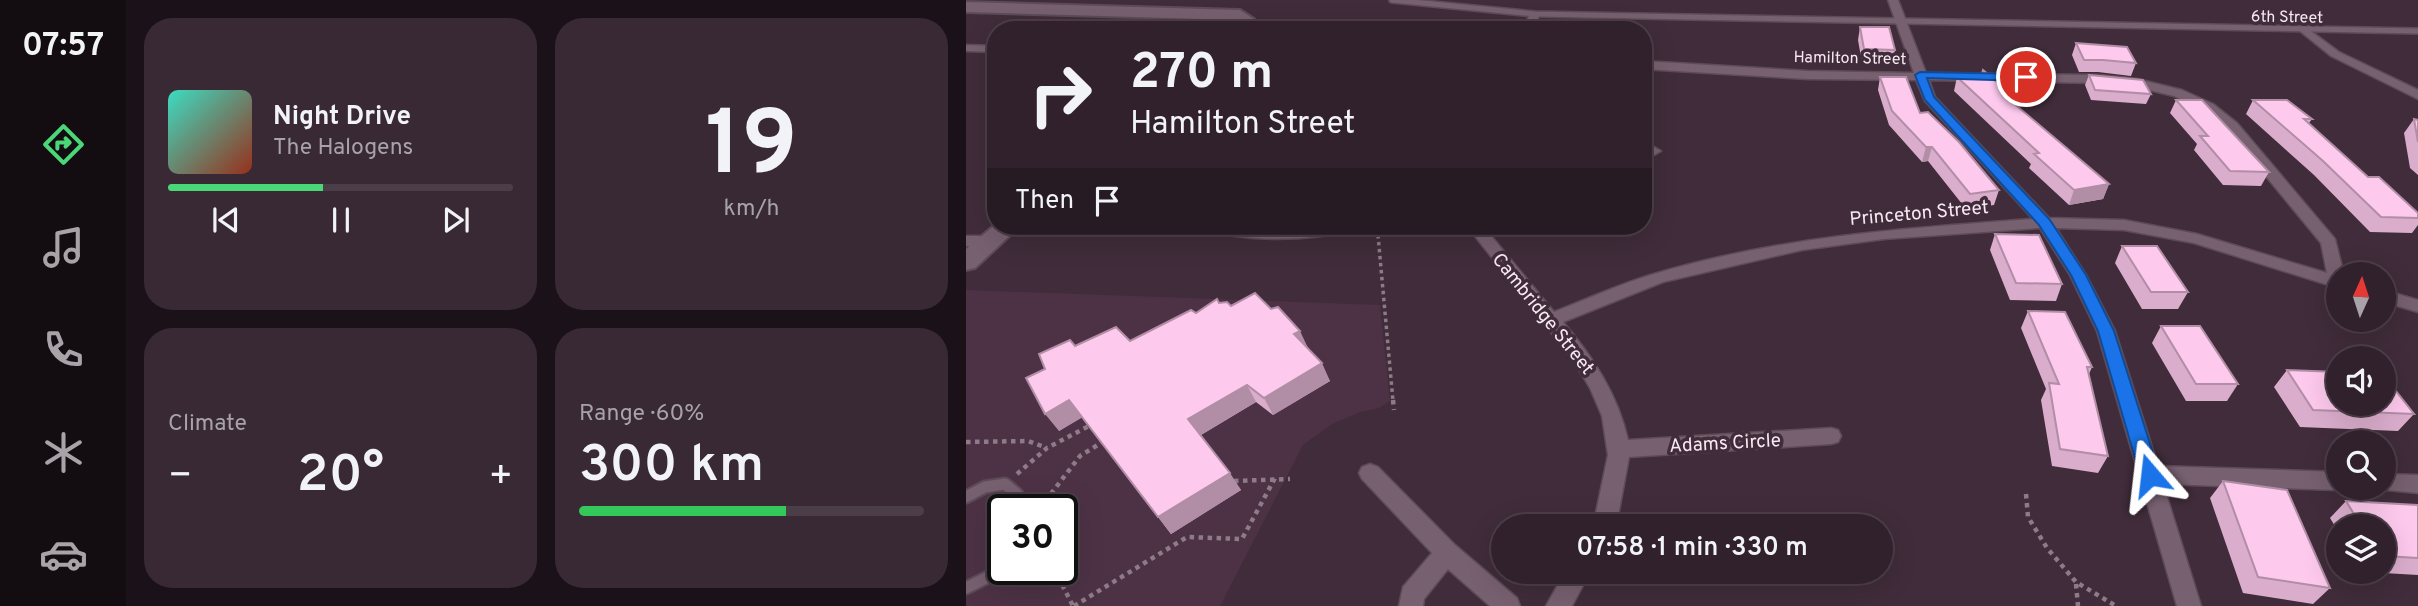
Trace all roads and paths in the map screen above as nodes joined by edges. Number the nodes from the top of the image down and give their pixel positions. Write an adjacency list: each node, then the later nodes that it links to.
1 (1392, 0): 4 (lane, 6th Street)
2 (1893, 0): 7 (street)
3 (966, 7): 5 (street)
4 (1535, 14): 6 (street); 7 (lane, 6th Street)
5 (1238, 21)
6 (1532, 21)
7 (1901, 22): 8 (lane, 6th Street); 13 (street)
8 (2304, 29): 9 (lane, 6th Street); 14 (street)
9 (2418, 31)
10 (966, 48): 11 (street)
11 (987, 49)
12 (1652, 66): 13 (street, Hamilton Street)
13 (1920, 75): 15 (street); 20 (street, Hamilton Street)
14 (2416, 92)
15 (2045, 223): 21 (street, Princeton Street); 24 (street, Princeton Street); 34 (street)
16 (1378, 235): 25 (path)
17 (1482, 235): 24 (street, Cambridge Street)
18 (988, 236): 19 (street)
19 (966, 262)
20 (2334, 262)
21 (2326, 278)
22 (2396, 300): 23 (street)
23 (2418, 306)
24 (1550, 320): 31 (street, Cambridge Street)
25 (1394, 410)
26 (1089, 426): 30 (path)
27 (1831, 436): 31 (street, Adams Circle)
28 (966, 442): 30 (path)
29 (1101, 443): 42 (path)
30 (1047, 449): 33 (path)
31 (1619, 449): 45 (street, Cambridge Street)
32 (1370, 473): 46 (street)
33 (1017, 474)
34 (2150, 475): 38 (street); 58 (street)
35 (1275, 478): 36 (path); 37 (path); 52 (path)
36 (1290, 479)
37 (1234, 481)
38 (2326, 481)
39 (2396, 483): 40 (street)
40 (2418, 484)
41 (1017, 494): 44 (lane)
42 (1051, 494)
43 (2025, 494): 48 (path)
44 (966, 497)
45 (1606, 514)
46 (1447, 553): 53 (street); 54 (street)
47 (987, 578): 51 (lane)
48 (2076, 582): 56 (path); 57 (path)
49 (1571, 584): 55 (street)
50 (1062, 585): 52 (path)
51 (966, 588)
52 (1073, 606)
53 (1411, 606)
54 (1508, 606)
55 (1558, 606)
56 (2078, 606)
57 (2116, 606)
58 (2189, 606)

